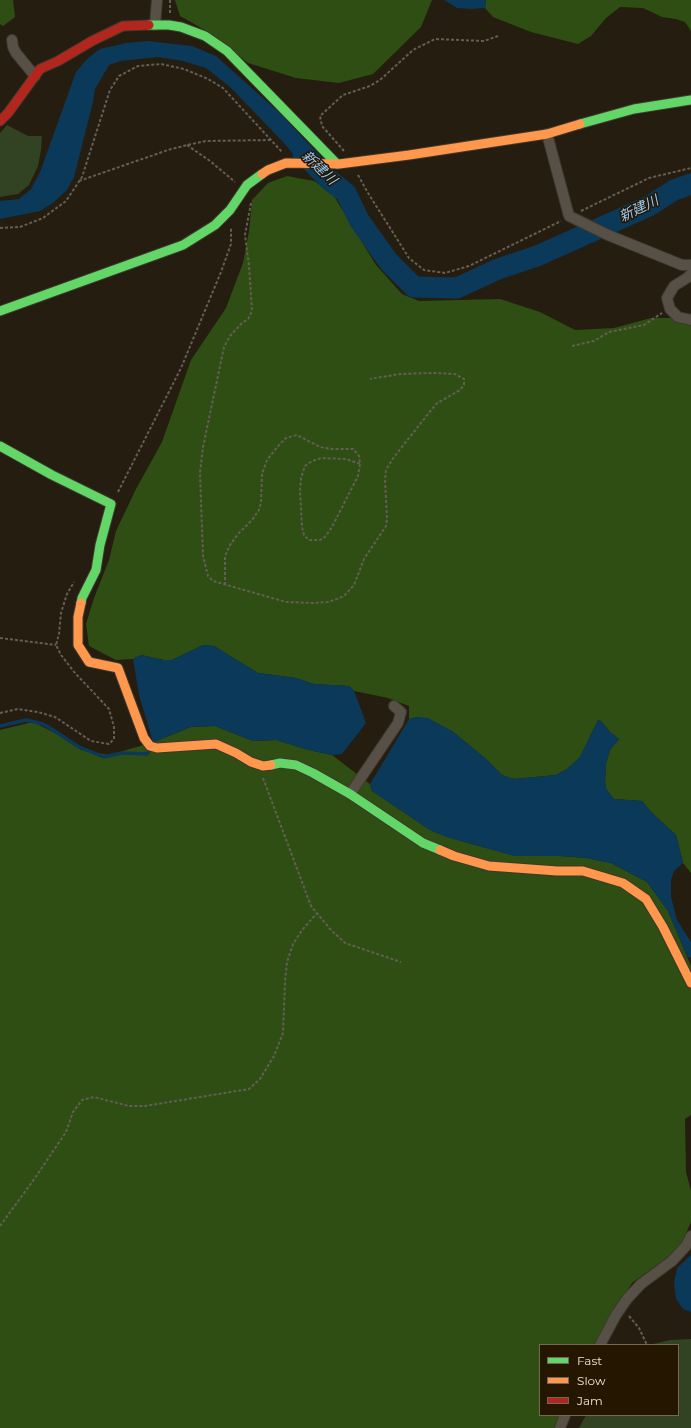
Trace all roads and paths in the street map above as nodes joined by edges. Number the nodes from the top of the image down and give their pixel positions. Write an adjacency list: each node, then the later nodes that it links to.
1 (158, 0): 2 (street)
2 (155, 25): 5 (street); 13 (street)
3 (498, 36): 11 (path)
4 (12, 40): 5 (street)
5 (35, 76): 7 (street)
6 (691, 100): 8 (street)
7 (0, 121)
8 (547, 134): 11 (street); 19 (street)
9 (271, 140): 10 (path); 12 (path); 15 (path)
10 (187, 145): 15 (path); 16 (path)
11 (354, 162): 13 (street); 19 (path)
12 (286, 163): 13 (street); 16 (street)
13 (333, 164)
14 (691, 168): 19 (path)
15 (79, 181): 20 (path)
16 (243, 191): 18 (street)
17 (252, 200): 31 (path)
18 (230, 210): 24 (street); 30 (path)
19 (569, 216): 21 (street)
20 (0, 228)
21 (691, 265)
22 (691, 274): 23 (street)
23 (670, 309): 25 (street); 26 (path)
24 (0, 311)
25 (691, 320)
26 (572, 346)
27 (370, 378): 31 (path)
28 (0, 446): 30 (street)
29 (360, 464): 29 (path); 31 (path)
30 (111, 504): 35 (street)
31 (224, 585)
32 (0, 638): 34 (path)
33 (394, 706): 36 (street)
34 (0, 713)
35 (257, 764): 36 (street); 37 (path)
36 (350, 794): 39 (street)
37 (317, 913): 38 (path); 40 (path)
38 (401, 962)
39 (691, 983)
40 (0, 1226)
41 (691, 1236): 42 (street)
42 (622, 1307): 43 (street); 44 (path)
43 (601, 1344)
44 (647, 1344)
45 (565, 1416): 46 (street)
46 (560, 1428)

